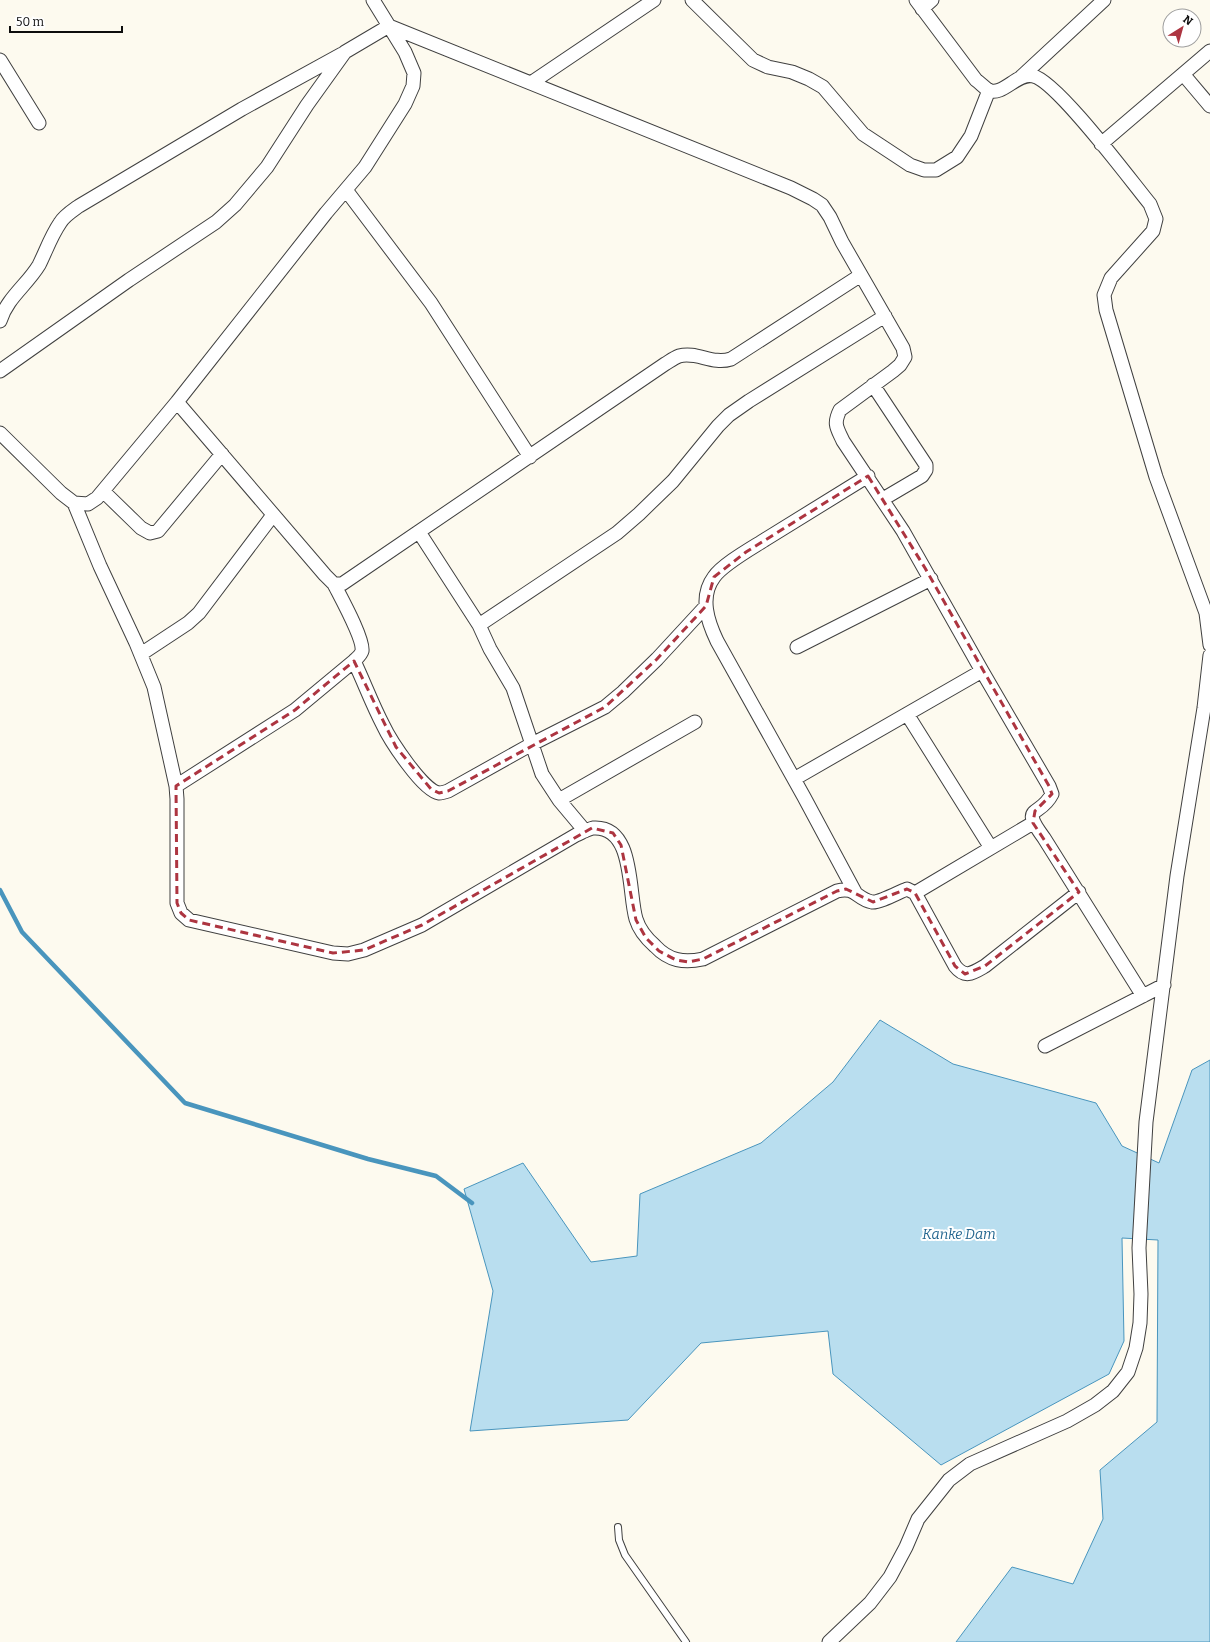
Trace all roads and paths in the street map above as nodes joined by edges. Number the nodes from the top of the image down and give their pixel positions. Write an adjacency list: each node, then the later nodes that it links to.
1 (373, 0): 7 (street)
2 (654, 0): 13 (street)
3 (692, 0): 14 (street)
4 (932, 0): 6 (street)
5 (1104, 0): 12 (street)
6 (919, 4): 14 (street)
7 (389, 26): 9 (street); 13 (street); 18 (street)
8 (1210, 51): 11 (street)
9 (345, 52): 21 (street); 22 (street)
10 (0, 60): 16 (street)
11 (1183, 74): 15 (street); 17 (street)
12 (1019, 78): 14 (street); 17 (street)
13 (531, 83): 19 (street)
14 (989, 90)
15 (1210, 106)
16 (38, 123)
17 (1101, 144): 38 (street)
18 (346, 190): 24 (street); 27 (street)
19 (861, 275): 20 (street); 27 (street)
20 (885, 316): 23 (street); 37 (street)
21 (0, 321)
22 (0, 371)
23 (873, 385): 28 (street); 30 (street)
24 (177, 402): 26 (street); 29 (street)
25 (0, 433): 31 (street)
26 (222, 454): 29 (street); 32 (street)
27 (530, 457): 33 (street)
28 (868, 476): 30 (street); 36 (street)
29 (103, 491): 31 (street)
30 (883, 499): 34 (street)
31 (74, 503): 40 (street)
32 (273, 515): 35 (street); 40 (street)
33 (419, 532): 35 (street); 37 (street)
34 (931, 579): 39 (street); 43 (street)
35 (334, 584): 42 (street)
36 (706, 606): 47 (street); 48 (street)
37 (479, 625): 47 (street)
38 (1210, 645)
39 (797, 647)
40 (141, 654): 49 (street)
41 (1210, 655): 44 (street)
42 (354, 661): 47 (street); 49 (street)
43 (982, 671): 45 (street); 51 (street)
44 (1207, 710): 57 (street)
45 (907, 714): 48 (street); 53 (street)
46 (695, 722): 50 (street)
47 (532, 744): 50 (street)
48 (794, 779): 54 (street)
49 (176, 786): 52 (street)
50 (559, 800): 52 (street)
51 (1033, 823): 53 (street); 55 (street)
52 (585, 831): 54 (street)
53 (991, 848): 56 (street)
54 (855, 892): 56 (street)
55 (1078, 892): 56 (street); 58 (street)
56 (915, 893)
57 (1164, 986): 58 (street); 62 (street)
58 (1143, 996): 59 (street)
59 (1045, 1046)
60 (618, 1526): 61 (lane)
61 (686, 1642)
62 (829, 1642)

